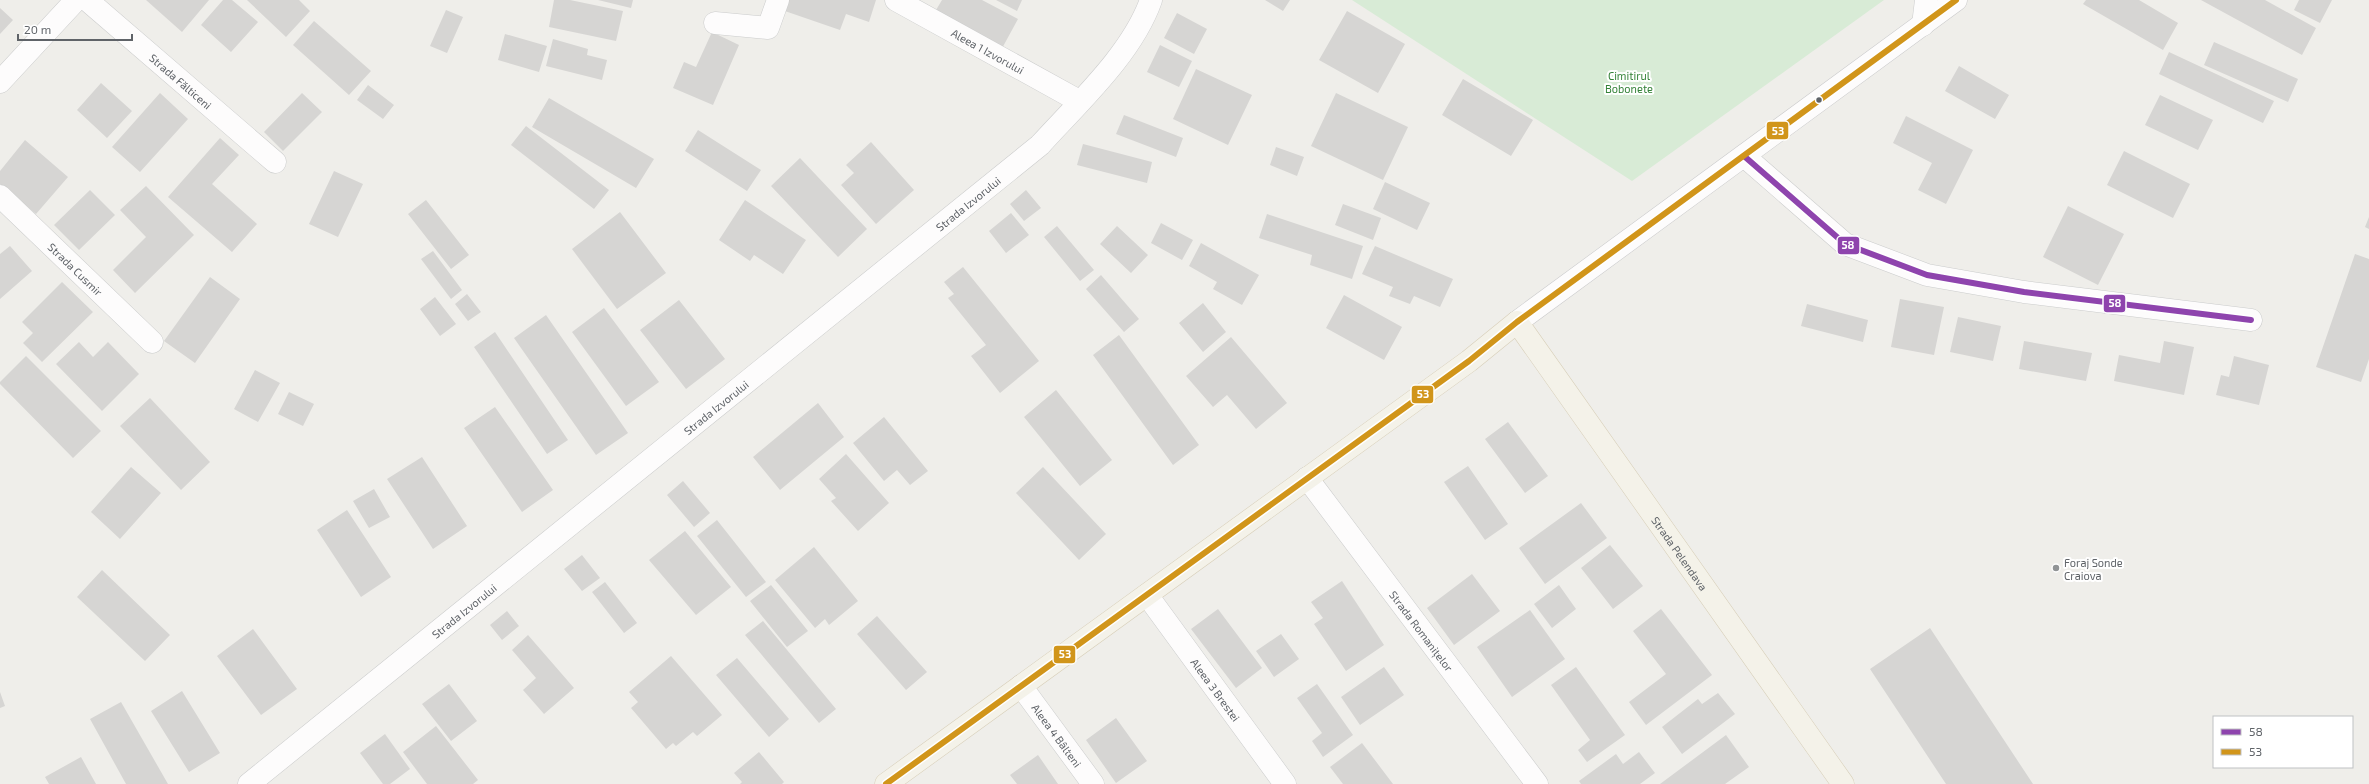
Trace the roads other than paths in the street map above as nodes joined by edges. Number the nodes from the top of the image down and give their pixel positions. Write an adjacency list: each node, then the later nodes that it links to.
1 (76, 0): 10 (street)
2 (87, 0): 13 (street, Strada Fălticeni)
3 (778, 0): 8 (street)
4 (896, 0): 11 (street, Aleea 1 Izvorului)
5 (1151, 0): 11 (street, Strada Izvorului)
6 (1926, 0): 9 (street)
7 (1956, 0): 9 (street)
8 (715, 24)
9 (1923, 25): 12 (street)
10 (0, 82)
11 (1079, 101): 21 (street, Strada Izvorului)
12 (1744, 156): 15 (street); 16 (street)
13 (275, 162)
14 (0, 196): 17 (street, Strada Cusmir)
15 (2251, 320)
16 (1517, 322): 18 (main road); 26 (main road, Strada Pelendava)
17 (152, 342)
18 (1307, 478): 19 (main road); 25 (street, Strada Romanițelor)
19 (1147, 595): 20 (main road); 24 (street, Aleea 3 Brestei)
20 (1021, 686): 22 (main road); 23 (street, Aleea 4 Bâlteni)
21 (249, 784)
22 (886, 784)
23 (1093, 784)
24 (1286, 784)
25 (1537, 784)
26 (1843, 784)

